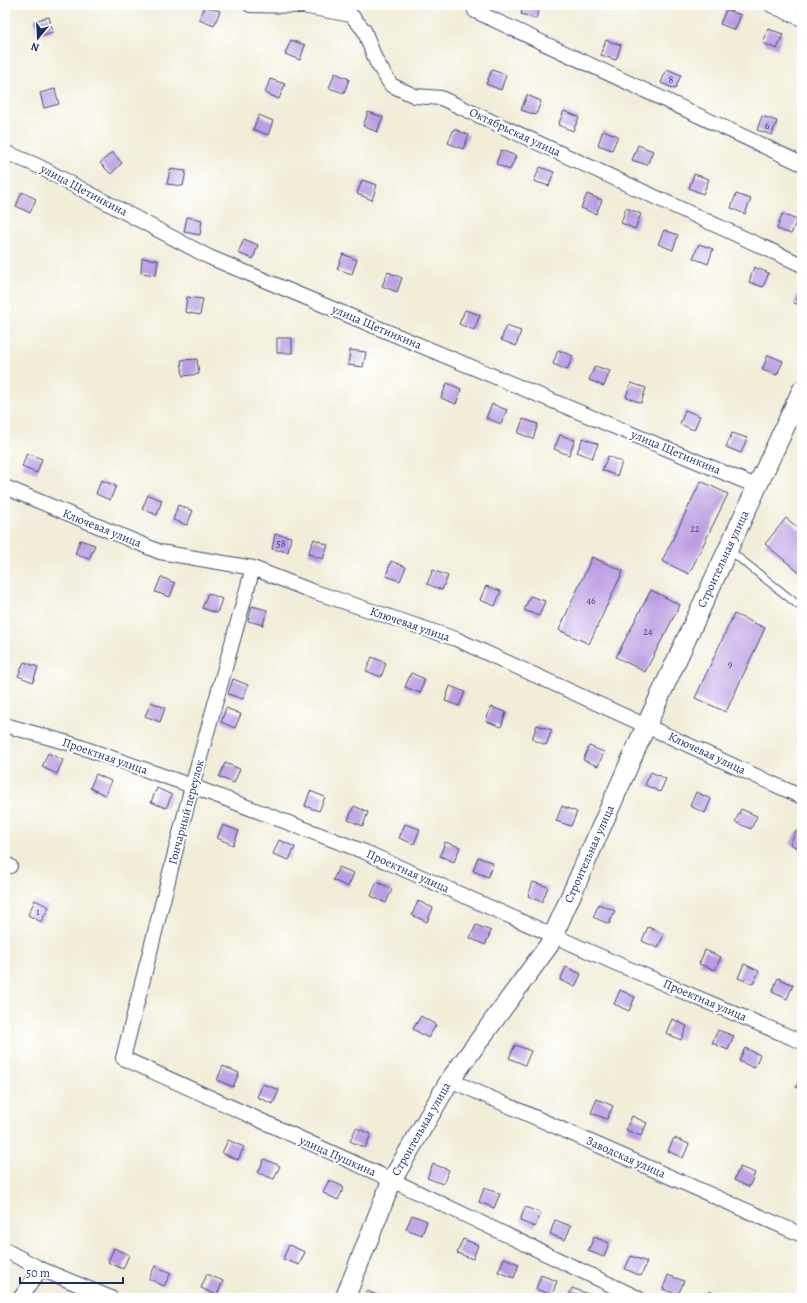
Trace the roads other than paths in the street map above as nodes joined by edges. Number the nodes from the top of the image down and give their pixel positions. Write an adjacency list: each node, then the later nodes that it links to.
1 (250, 5): 7 (street, Октябрьская улица)
2 (771, 5): 4 (street)
3 (475, 11): 6 (street)
4 (802, 19)
5 (5, 152): 9 (street, улица Щетинкина)
6 (802, 164)
7 (802, 265)
8 (802, 390): 9 (street, Строительная улица)
9 (756, 486): 11 (street, Строительная улица)
10 (5, 487): 12 (street, Ключевая улица)
11 (728, 548): 13 (lane); 15 (street, Строительная улица)
12 (253, 568): 15 (street, Ключевая улица); 16 (street, Гончарный переулок)
13 (802, 608)
14 (5, 725): 16 (street, Проектная улица)
15 (646, 726): 17 (street, Ключевая улица); 18 (street, Строительная улица)
16 (192, 786): 18 (street, Проектная улица); 20 (street, Гончарный переулок)
17 (802, 797)
18 (553, 935): 19 (street, Проектная улица); 21 (street, Строительная улица)
19 (802, 1042)
20 (123, 1058): 22 (street, улица Пушкина)
21 (450, 1080): 22 (street, Строительная улица); 23 (street, Заводская улица)
22 (392, 1180): 28 (street, Строительная улица); 29 (street, улица Пушкина)
23 (802, 1235)
24 (5, 1250): 25 (street)
25 (41, 1269): 26 (street); 27 (street)
26 (20, 1298)
27 (111, 1298)
28 (344, 1298)
29 (638, 1298)

